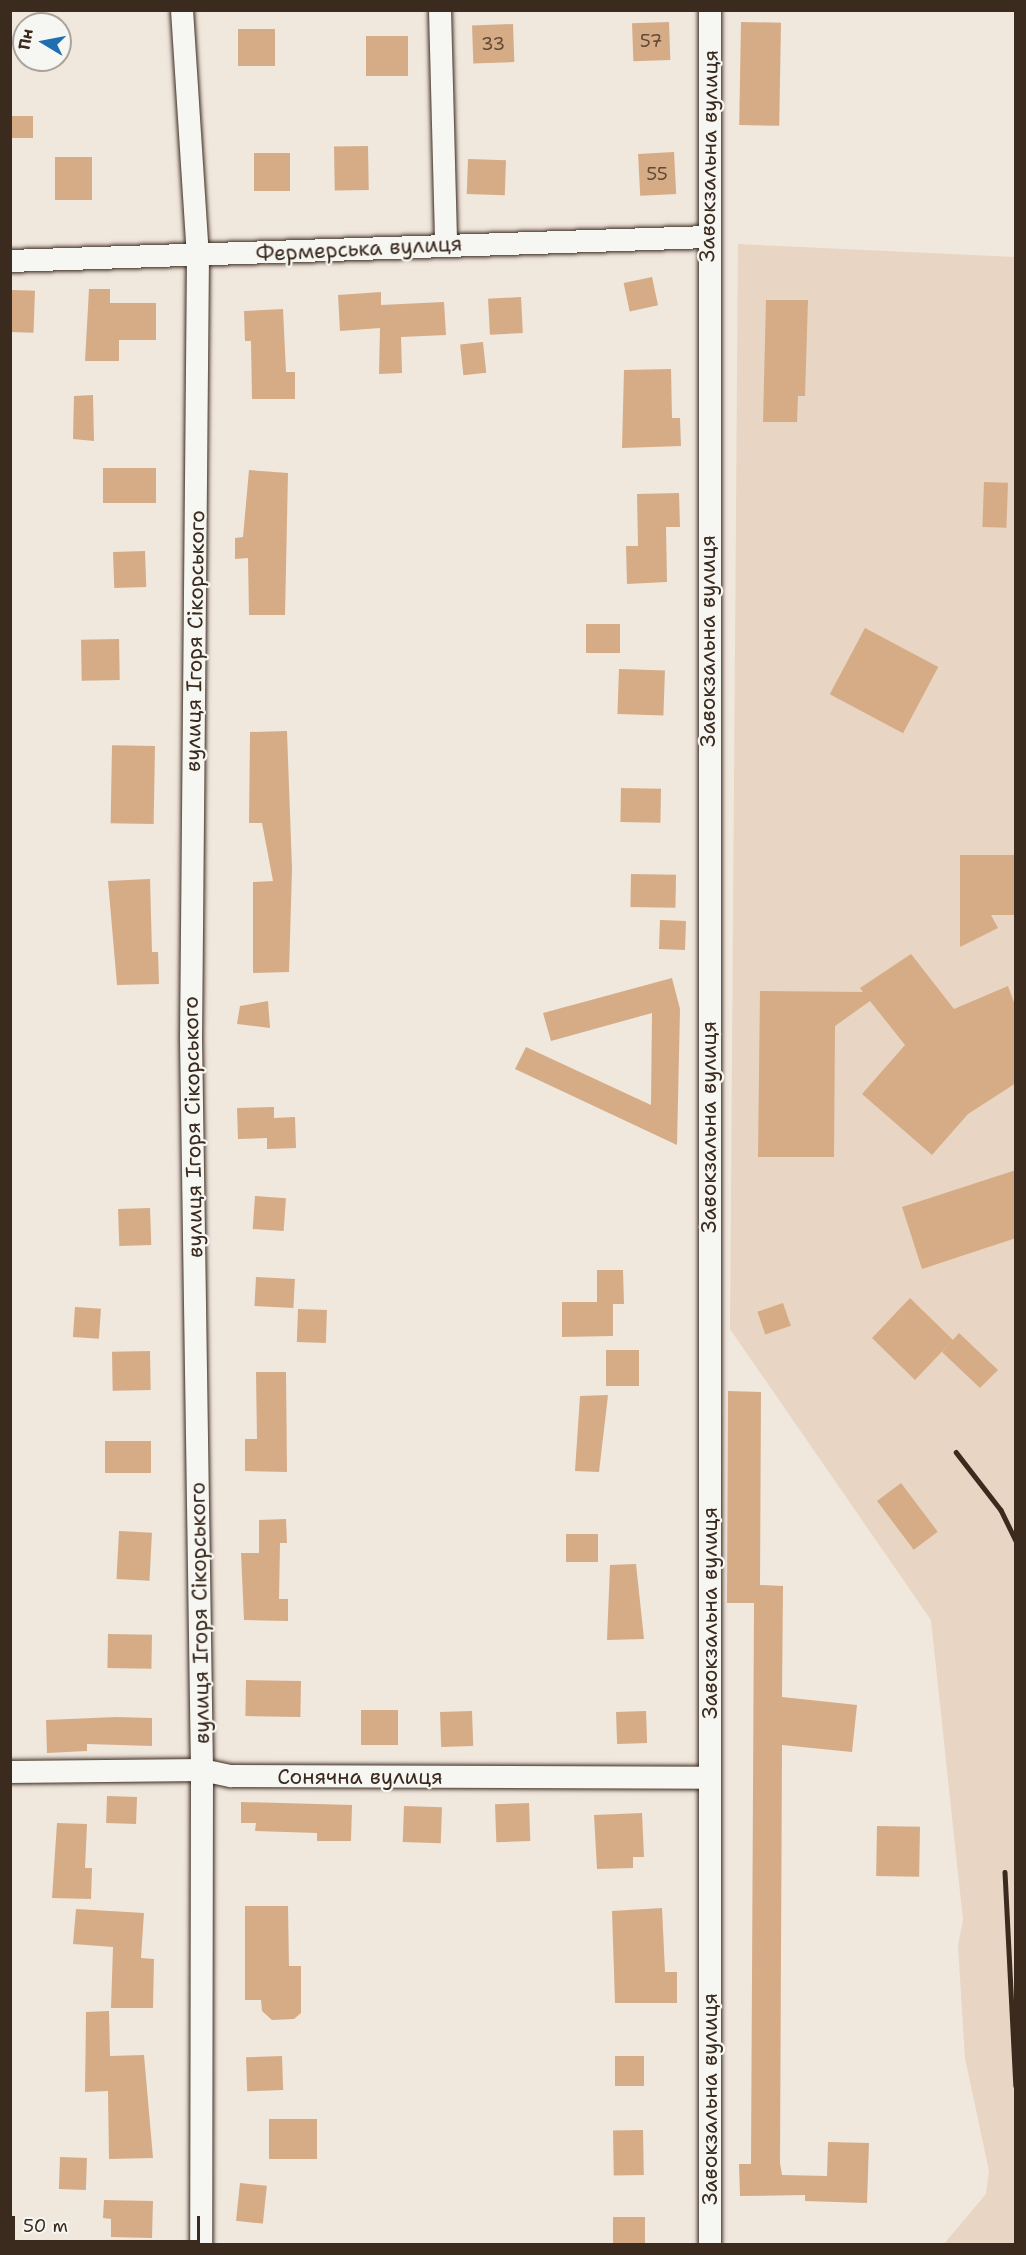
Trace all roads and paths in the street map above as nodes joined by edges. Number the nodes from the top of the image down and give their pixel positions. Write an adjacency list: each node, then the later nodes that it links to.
1 (182, 10): 6 (street, вулиця Ігоря Сікорського)
2 (440, 10): 5 (street)
3 (710, 10): 4 (street, Завокзальна вулиця)
4 (707, 237): 5 (street, Фермерська вулиця); 10 (street, Завокзальна вулиця)
5 (446, 244): 6 (street, Фермерська вулиця)
6 (198, 256): 7 (street, Фермерська вулиця); 8 (street, вулиця Ігоря Сікорського)
7 (10, 261)
8 (202, 1770): 9 (street, Сонячна вулиця); 10 (street, Сонячна вулиця); 11 (street, вулиця Ігоря Сікорського)
9 (10, 1772)
10 (710, 1778): 12 (street, Завокзальна вулиця)
11 (201, 2244)
12 (710, 2244)

